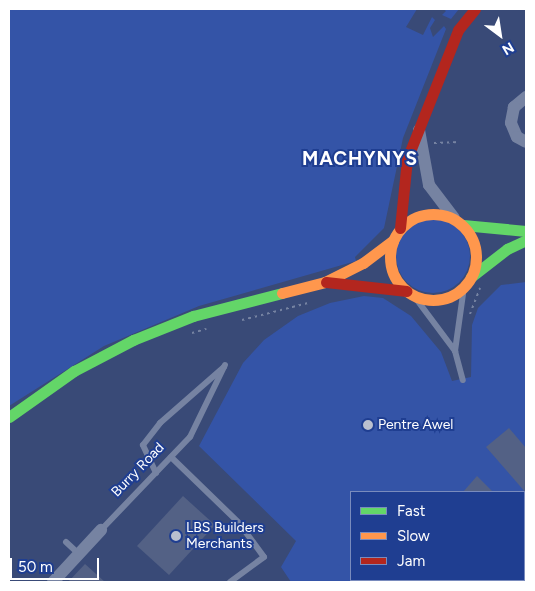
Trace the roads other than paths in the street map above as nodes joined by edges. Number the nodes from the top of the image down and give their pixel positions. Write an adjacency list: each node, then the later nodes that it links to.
1 (475, 9): 3 (main road)
2 (526, 98): 4 (street)
3 (419, 127): 5 (street); 6 (main road)
4 (526, 142)
5 (458, 221): 6 (main road); 7 (main road); 11 (main road)
6 (400, 228): 8 (main road)
7 (526, 232)
8 (393, 240): 10 (main road); 12 (main road)
9 (526, 240): 11 (main road)
10 (325, 282): 12 (main road); 15 (main road)
11 (468, 282): 12 (main road); 13 (lane)
12 (410, 293): 13 (lane)
13 (456, 351): 14 (lane)
14 (463, 380)
15 (9, 416)
16 (171, 456): 17 (lane, Burry Road); 17 (lane, Burry Road); 22 (lane)
17 (156, 473): 18 (lane, Burry Road)
18 (102, 530): 20 (street, Burry Road)
19 (66, 542): 20 (lane)
20 (79, 554): 21 (street, Burry Road)
21 (53, 582)
22 (230, 582)

